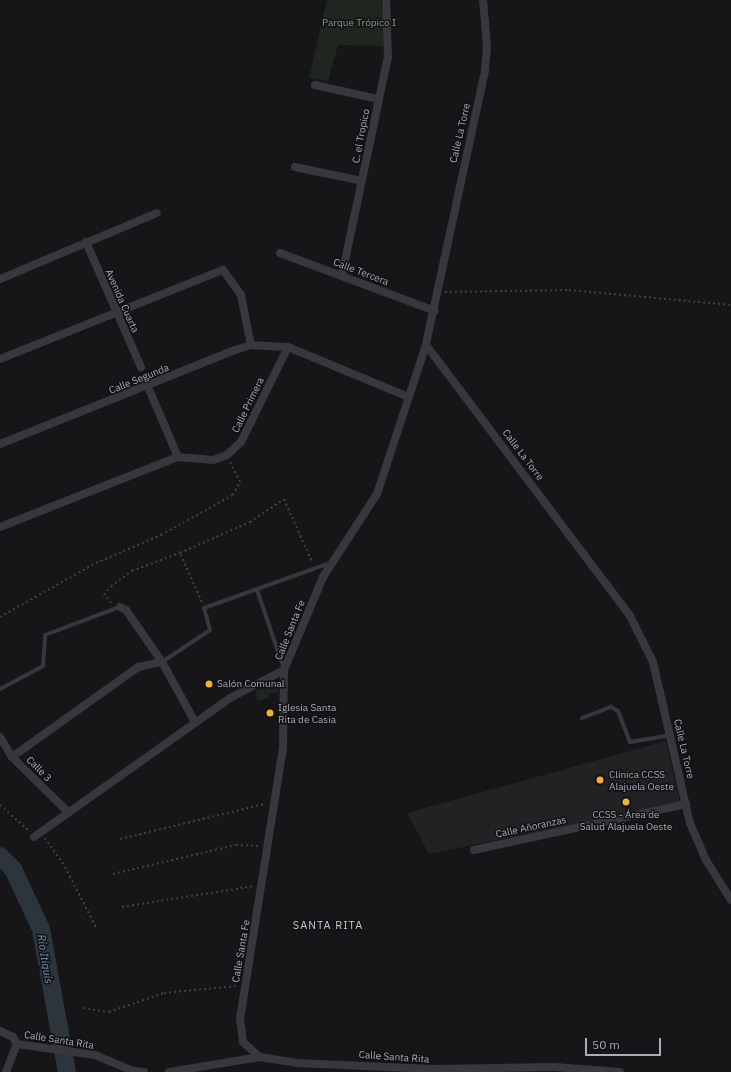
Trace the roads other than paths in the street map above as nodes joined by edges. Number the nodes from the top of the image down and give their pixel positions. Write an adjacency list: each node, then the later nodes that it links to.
1 (386, 0): 4 (street, C. el Tropico)
2 (483, 0): 12 (street, Calle La Torre)
3 (315, 85): 4 (street)
4 (378, 99): 6 (street, C. el Tropico)
5 (295, 167): 6 (street)
6 (362, 181): 10 (street, C. el Tropico)
7 (156, 213): 8 (street)
8 (86, 242): 11 (street); 13 (street, Avenida Cuarta)
9 (280, 253): 10 (street, Calle Tercera)
10 (342, 275): 12 (street, Calle Tercera)
11 (0, 279)
12 (435, 311): 15 (street, Calle La Torre)
13 (116, 314): 14 (street); 17 (street); 18 (street, Avenida Cuarta)
14 (250, 345): 16 (street, Calle Segunda); 19 (street, Calle Segunda)
15 (426, 345): 20 (street, Calle Santa Fe); 32 (street, Calle La Torre)
16 (288, 348): 20 (street); 22 (street, Calle Primera)
17 (0, 359)
18 (141, 367)
19 (148, 387): 21 (street, Calle Segunda); 22 (street)
20 (409, 397): 24 (street, Calle Santa Fe)
21 (0, 444)
22 (178, 457): 23 (street)
23 (0, 527)
24 (331, 562): 25 (lane); 28 (street, Calle Santa Fe)
25 (257, 590): 27 (lane); 28 (lane)
26 (120, 607): 27 (street); 29 (lane)
27 (162, 662): 31 (street); 34 (street)
28 (284, 670): 31 (street); 42 (street, Calle Santa Fe)
29 (0, 689)
30 (582, 718): 32 (lane)
31 (195, 722): 36 (street)
32 (671, 735): 35 (street, Calle La Torre)
33 (0, 737): 34 (street, Calle 3)
34 (12, 757): 36 (street, Calle 3)
35 (686, 804): 38 (street, Calle Añoranzas); 39 (street, Calle La Torre)
36 (68, 812): 37 (street)
37 (37, 834)
38 (474, 850)
39 (731, 900)
40 (0, 1031): 41 (street)
41 (17, 1044): 43 (street); 44 (street, Calle Santa Rita)
42 (260, 1057): 45 (street, Calle Santa Rita); 46 (street, Calle Santa Rita)
43 (6, 1072)
44 (144, 1072)
45 (169, 1072)
46 (620, 1072)

